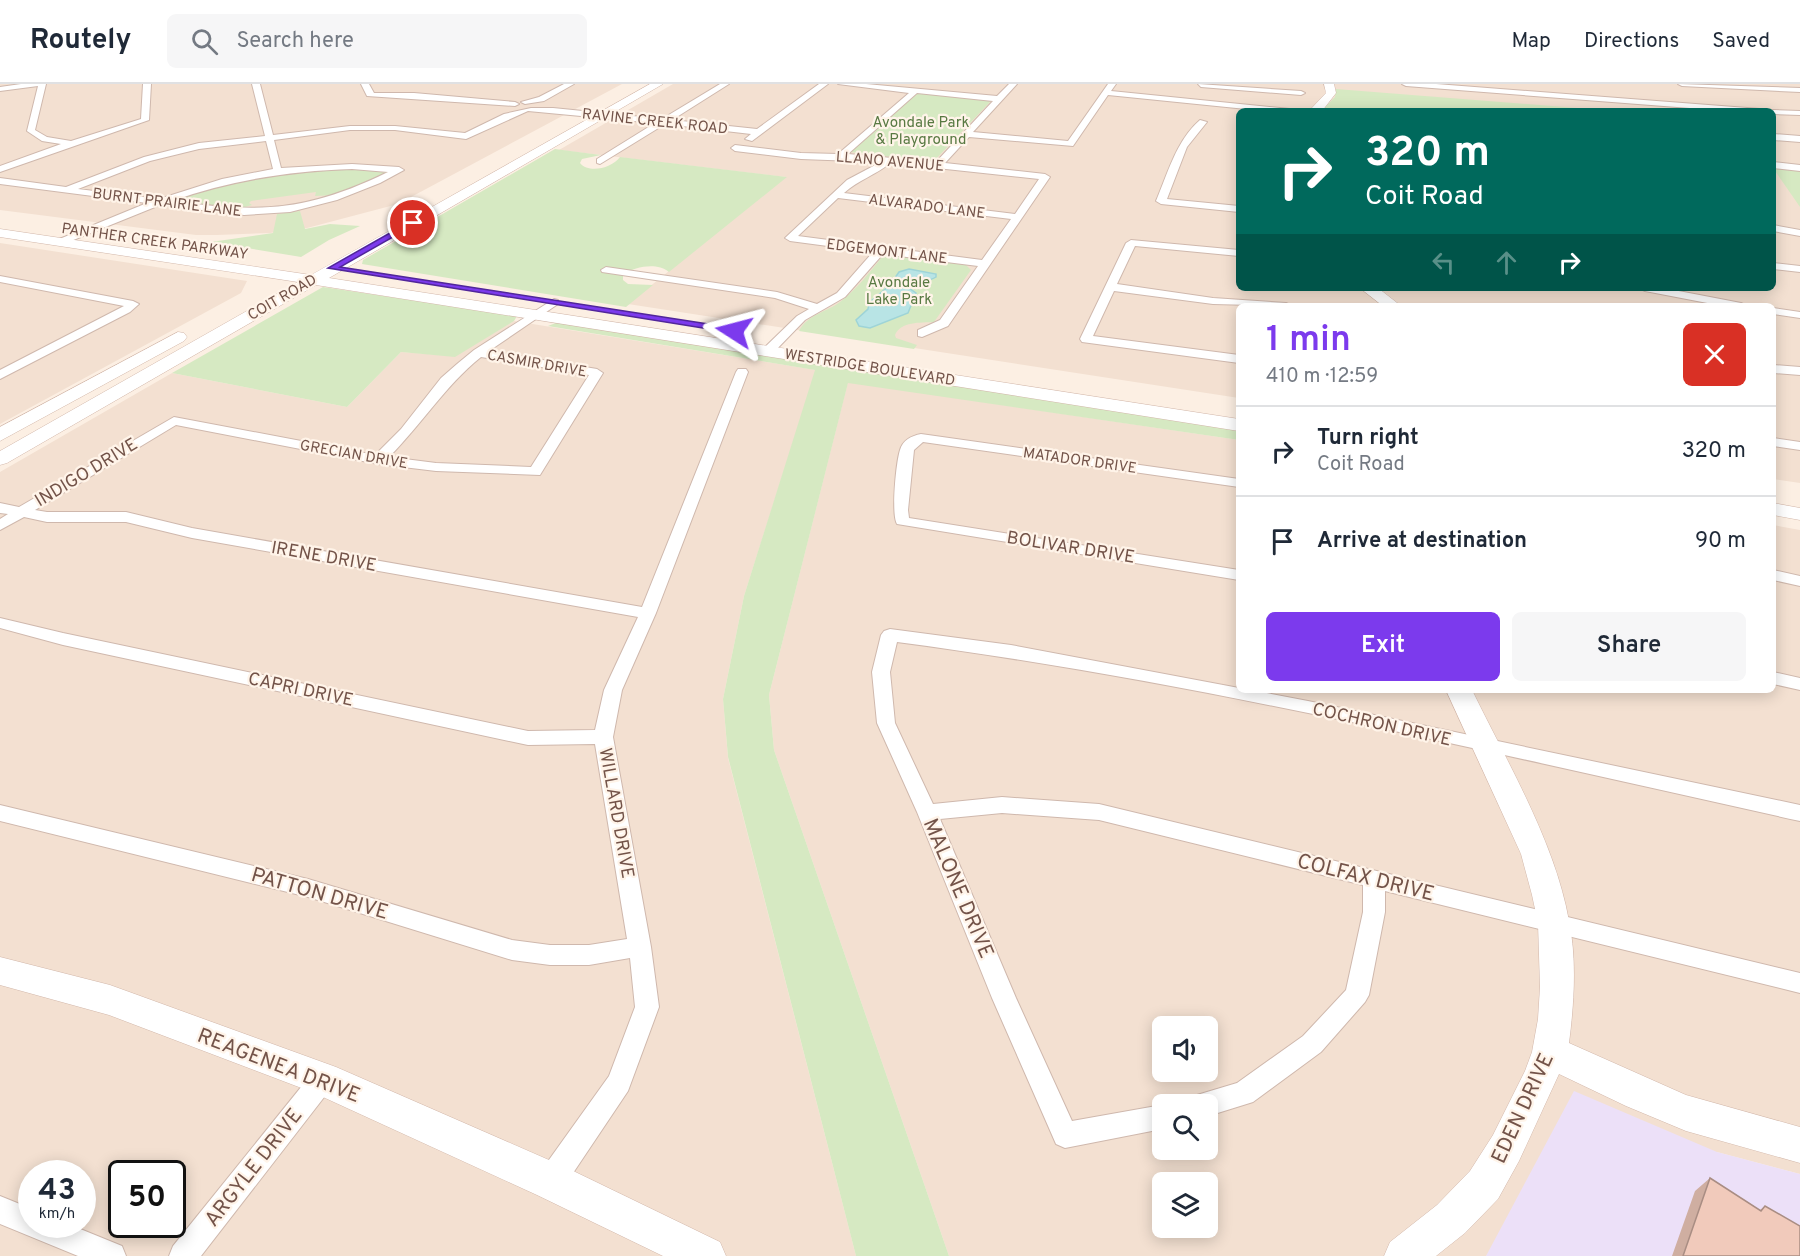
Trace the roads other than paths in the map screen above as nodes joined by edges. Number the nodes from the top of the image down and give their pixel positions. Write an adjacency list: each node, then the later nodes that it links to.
1 (40, 84): 18 (street); 42 (street)
2 (147, 84): 42 (street)
3 (256, 84): 39 (street)
4 (365, 84): 30 (street)
5 (570, 84): 26 (street)
6 (639, 84): 32 (main road)
7 (658, 84): 34 (main road, COIT ROAD)
8 (725, 84): 35 (street)
9 (824, 84): 37 (street)
10 (842, 84): 20 (street)
11 (1013, 84): 24 (street)
12 (1112, 84): 21 (street)
13 (1329, 84): 28 (main road)
14 (1406, 84): 29 (street)
15 (1682, 84): 17 (street)
16 (1202, 85): 22 (street); 25 (street)
17 (1715, 87): 19 (street); 23 (street)
18 (0, 89)
19 (1800, 90)
20 (915, 91): 24 (street); 43 (street)
21 (1106, 93): 25 (street); 38 (street)
22 (1301, 93)
23 (1720, 94)
24 (999, 99): 38 (street)
25 (1195, 101): 27 (street)
26 (533, 105): 30 (street); 30 (street); 32 (street, RAVINE CREEK ROAD)
27 (1262, 108)
28 (1318, 108)
29 (1744, 108)
30 (511, 109): 39 (street)
31 (1776, 112): 33 (street)
32 (586, 113): 34 (street, RAVINE CREEK ROAD); 55 (main road)
33 (1800, 113)
34 (603, 115): 35 (street, RAVINE CREEK ROAD); 72 (main road, COIT ROAD)
35 (664, 122): 37 (street, RAVINE CREEK ROAD); 45 (street)
36 (1203, 123): 56 (street)
37 (758, 132): 43 (street, LLANO AVENUE)
38 (967, 134): 46 (street)
39 (269, 137): 50 (street); 52 (street)
40 (1776, 137): 41 (street)
41 (1800, 139)
42 (73, 143): 49 (street)
43 (841, 156): 44 (street, LLANO AVENUE)
44 (888, 160): 46 (street, LLANO AVENUE); 53 (street)
45 (600, 161)
46 (938, 165): 57 (street, LLANO AVENUE)
47 (1776, 165): 48 (street)
48 (1800, 168)
49 (0, 169)
50 (277, 169): 54 (street); 54 (street, BURNT PRAIRIE LANE)
51 (0, 181): 52 (street, BURNT PRAIRIE LANE)
52 (66, 190): 54 (street, BURNT PRAIRIE LANE)
53 (836, 195): 57 (street, ALVARADO LANE); 68 (street, EDGEMONT LANE)
54 (162, 202): 61 (street); 63 (street)
55 (417, 206)
56 (1236, 209)
57 (1017, 217): 70 (street)
58 (0, 219): 61 (main road, PANTHER CREEK PARKWAY)
59 (384, 224): 65 (main road)
60 (1776, 229): 64 (street)
61 (86, 231): 63 (main road, PANTHER CREEK PARKWAY); 66 (street)
62 (0, 233): 66 (main road, PANTHER CREEK PARKWAY)
63 (102, 233): 67 (street); 75 (main road, PANTHER CREEK PARKWAY)
64 (1800, 233)
65 (357, 238)
66 (61, 242): 67 (main road, PANTHER CREEK PARKWAY)
67 (77, 244): 76 (main road, PANTHER CREEK PARKWAY)
68 (882, 250): 70 (street, EDGEMONT LANE); 85 (street)
69 (1236, 253): 78 (street)
70 (985, 264): 91 (street)
71 (1776, 266): 73 (street)
72 (332, 268): 75 (main road, COIT ROAD); 81 (main road, WESTRIDGE BOULEVARD)
73 (1800, 269)
74 (606, 270): 85 (street)
75 (311, 272): 76 (main road, WESTRIDGE BOULEVARD); 87 (main road, WESTRIDGE BOULEVARD); 105 (main road, COIT ROAD)
76 (286, 277): 89 (main road, COIT ROAD)
77 (0, 279): 98 (street)
78 (1111, 287): 82 (street); 94 (street)
79 (1372, 291): 83 (main road)
80 (1659, 291): 84 (street)
81 (554, 302): 87 (street); 92 (main road, WESTRIDGE BOULEVARD)
82 (1242, 303)
83 (1389, 303)
84 (1716, 303)
85 (819, 308): 92 (street)
86 (1776, 311): 88 (street)
87 (538, 315): 92 (main road, WESTRIDGE BOULEVARD); 93 (street)
88 (1800, 315)
89 (213, 317)
90 (193, 329): 102 (main road)
91 (922, 333)
92 (774, 344): 99 (main road, WESTRIDGE BOULEVARD); 101 (main road, WESTRIDGE BOULEVARD)
93 (478, 353): 106 (street); 107 (street, CASMIR DRIVE)
94 (1236, 359)
95 (1776, 369): 96 (street)
96 (1800, 371)
97 (742, 372): 120 (street, WILLARD DRIVE)
98 (0, 375)
99 (1236, 410)
100 (174, 421): 106 (street, GRECIAN DRIVE); 113 (street, INDIGO DRIVE)
101 (1236, 424)
102 (0, 435)
103 (1776, 440): 104 (street)
104 (1800, 446)
105 (0, 459)
106 (378, 460): 107 (street, GRECIAN DRIVE)
107 (535, 472)
108 (1236, 483): 115 (street, MATADOR DRIVE)
109 (1776, 493): 110 (main road)
110 (1800, 497)
111 (0, 508): 113 (street, IRENE DRIVE)
112 (1776, 510): 114 (main road)
113 (20, 512): 116 (street, INDIGO DRIVE); 120 (street, IRENE DRIVE)
114 (1800, 514)
115 (902, 521): 117 (street, BOLIVAR DRIVE)
116 (0, 525)
117 (1236, 575)
118 (1776, 576): 119 (street)
119 (1800, 581)
120 (648, 614): 126 (street, WILLARD DRIVE)
121 (0, 623): 126 (street, CAPRI DRIVE)
122 (890, 635): 127 (street, COCHRON DRIVE); 128 (street, MALONE DRIVE)
123 (1776, 679): 124 (street)
124 (1800, 684)
125 (1460, 693): 127 (main road, EDEN DRIVE)
126 (603, 737): 133 (street, WILLARD DRIVE)
127 (1484, 747): 130 (street, COCHRON DRIVE); 132 (main road, EDEN DRIVE)
128 (927, 812): 131 (street, COLFAX DRIVE); 139 (street, MALONE DRIVE)
129 (0, 813): 133 (street, PATTON DRIVE)
130 (1800, 813)
131 (1374, 879): 132 (street, COLFAX DRIVE); 138 (street)
132 (1554, 923): 135 (street, COLFAX DRIVE); 136 (main road, EDEN DRIVE)
133 (640, 946): 141 (street, WILLARD DRIVE)
134 (0, 971): 137 (main road, REAGENEA DRIVE)
135 (1800, 983)
136 (1550, 1052): 140 (main road); 148 (main road, EDEN DRIVE)
137 (322, 1079): 141 (main road, REAGENEA DRIVE); 146 (street, ARGYLE DRIVE)
138 (1218, 1101)
139 (1152, 1119)
140 (1800, 1145)
141 (550, 1181): 147 (main road)
142 (0, 1210): 143 (street)
143 (18, 1217)
144 (69, 1238): 145 (street)
145 (112, 1256)
146 (183, 1256)
147 (706, 1256)
148 (1404, 1256)

